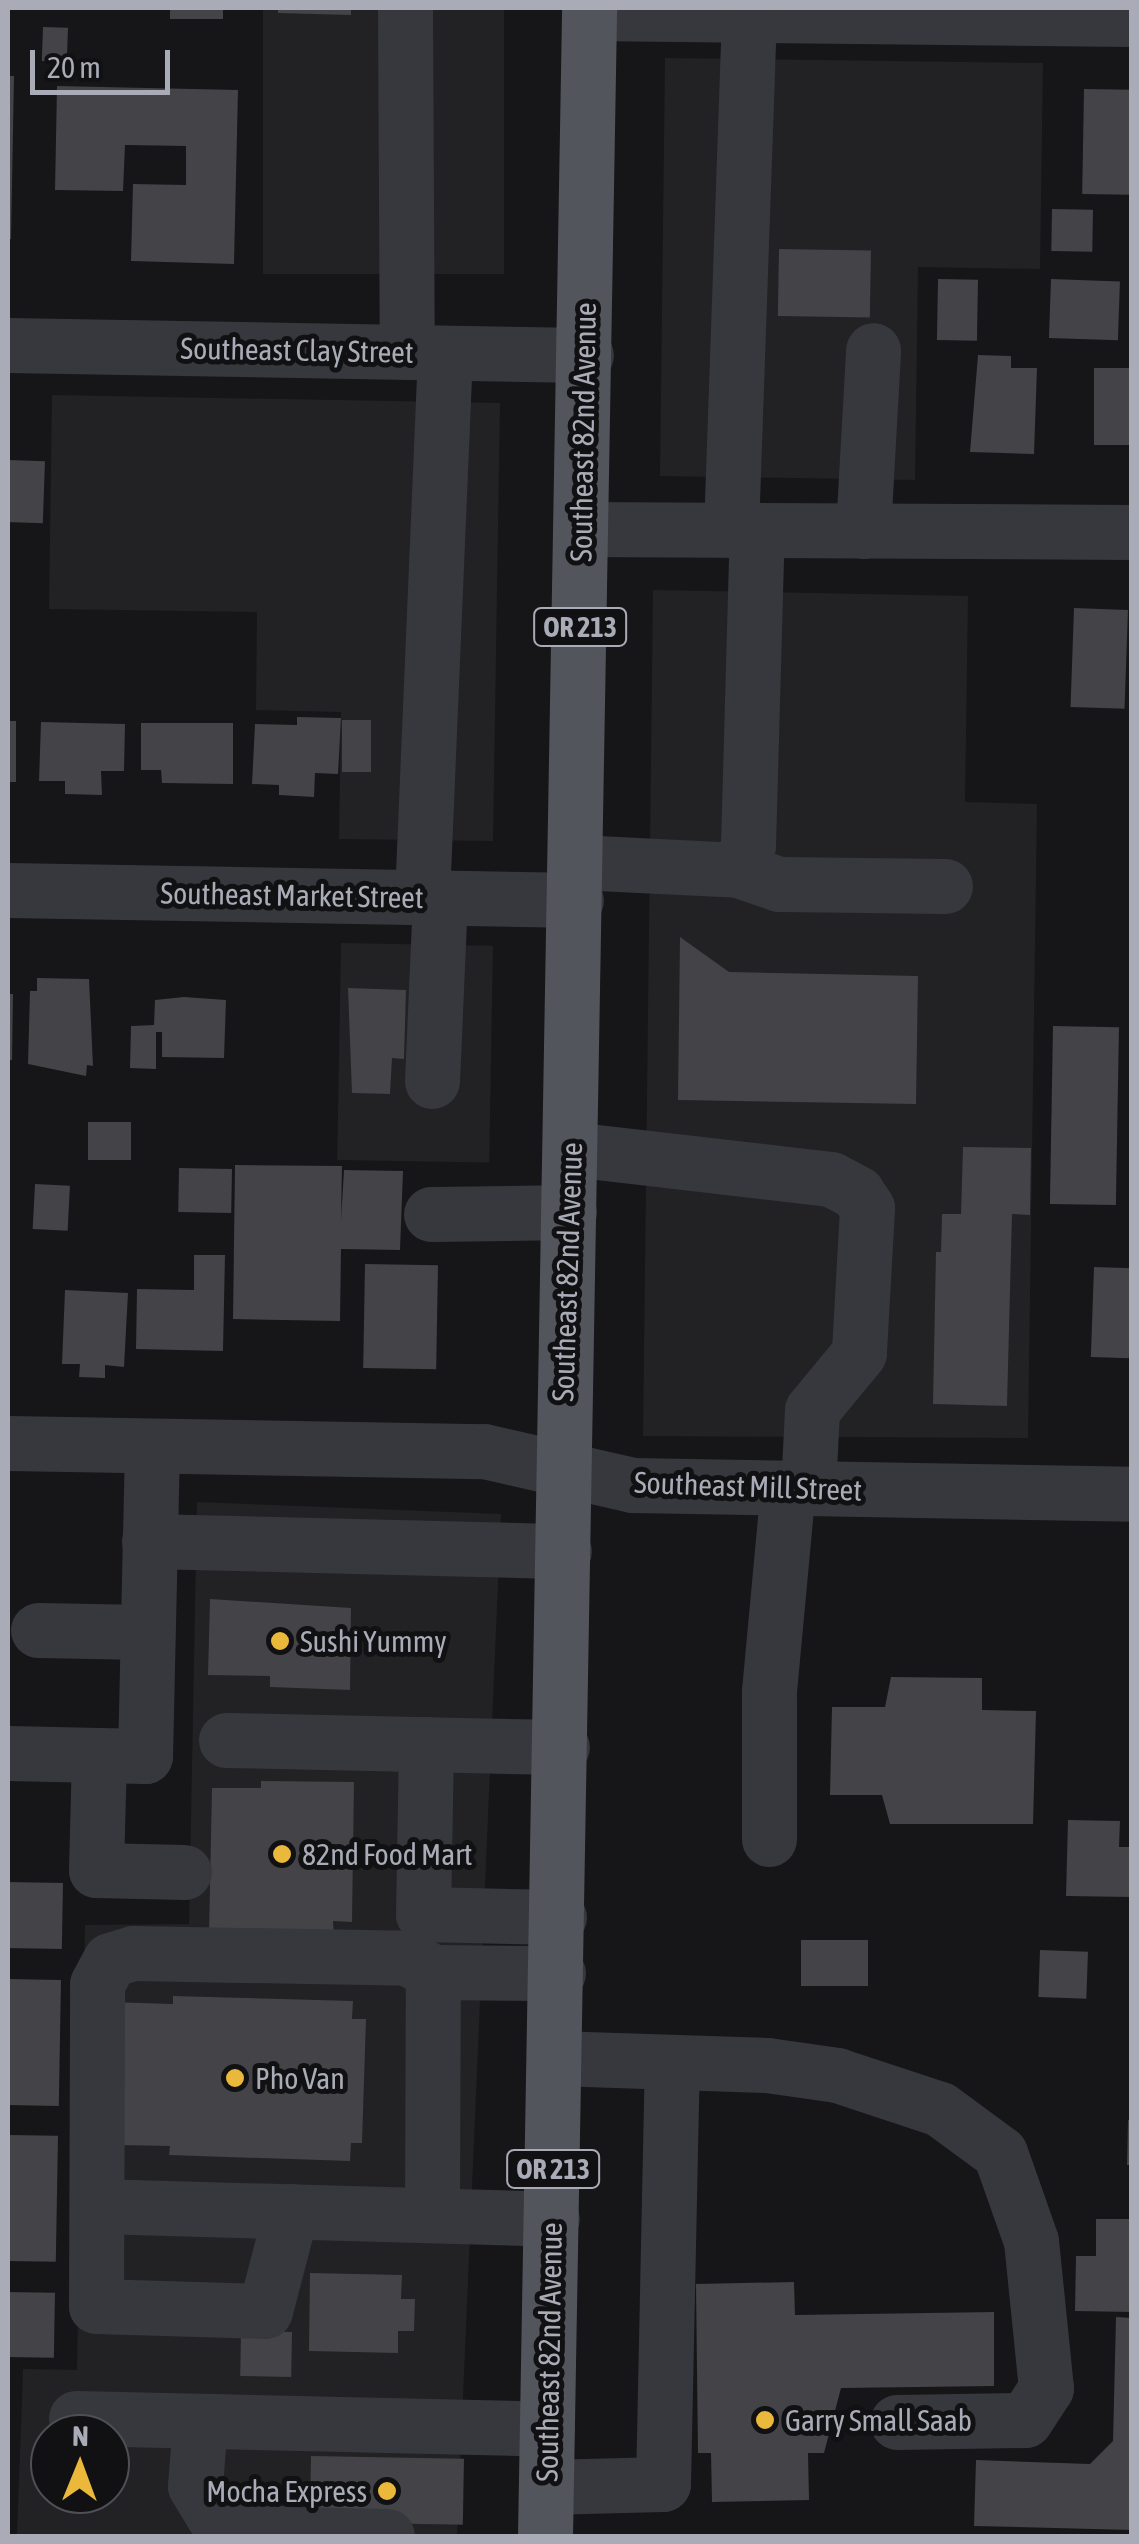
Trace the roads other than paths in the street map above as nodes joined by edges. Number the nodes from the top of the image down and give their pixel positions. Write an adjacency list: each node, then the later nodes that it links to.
1 (404, 8): 7 (street)
2 (589, 10): 3 (street); 8 (main road, Southeast 82nd Avenue / OR 213)
3 (749, 15): 4 (street); 10 (street)
4 (1132, 19)
5 (8, 345): 7 (street, Southeast Clay Street)
6 (873, 350): 11 (street)
7 (426, 352): 8 (street, Southeast Clay Street); 17 (street)
8 (586, 355): 9 (main road, Southeast 82nd Avenue / OR 213)
9 (581, 529): 10 (street); 14 (main road, Southeast 82nd Avenue / OR 213)
10 (744, 530): 11 (street); 13 (street)
11 (863, 531): 12 (street)
12 (1132, 532)
13 (738, 870): 14 (street, Southeast Market Street); 15 (street, Southeast Market Street)
14 (576, 881): 17 (street, Southeast Market Street); 19 (main road, Southeast 82nd Avenue / OR 213)
15 (944, 886)
16 (8, 890): 17 (street, Southeast Market Street)
17 (431, 897): 18 (street)
18 (432, 1081)
19 (570, 1150): 20 (main road, Southeast 82nd Avenue / OR 213); 25 (street)
20 (569, 1212): 21 (street); 24 (main road, Southeast 82nd Avenue / OR 213)
21 (431, 1214)
22 (8, 1443): 23 (street, Southeast Mill Street)
23 (152, 1446): 24 (street, Southeast Mill Street); 27 (street)
24 (564, 1469): 25 (street, Southeast Mill Street); 28 (main road, Southeast 82nd Avenue / OR 213)
25 (798, 1488): 26 (street, Southeast Mill Street); 36 (street)
26 (1132, 1494)
27 (150, 1540): 28 (street); 30 (street)
28 (564, 1551): 33 (main road, Southeast 82nd Avenue / OR 213)
29 (38, 1630): 30 (street)
30 (147, 1632): 35 (street)
31 (226, 1740): 32 (street)
32 (426, 1744): 33 (street); 38 (street)
33 (562, 1747): 38 (main road, Southeast 82nd Avenue / OR 213)
34 (8, 1753): 35 (street)
35 (99, 1755): 37 (street)
36 (769, 1838)
37 (184, 1872)
38 (559, 1918): 40 (main road, Southeast 82nd Avenue / OR 213)
39 (432, 1972): 40 (street); 43 (street); 45 (street)
40 (558, 1974): 41 (main road, Southeast 82nd Avenue / OR 213)
41 (556, 2058): 42 (street); 46 (main road, Southeast 82nd Avenue / OR 213)
42 (672, 2064): 49 (street); 51 (street)
43 (97, 2206): 44 (street); 44 (street)
44 (291, 2211): 45 (street)
45 (432, 2215): 46 (street)
46 (552, 2218): 50 (main road, Southeast 82nd Avenue / OR 213)
47 (130, 2419): 48 (street)
48 (200, 2421): 50 (street); 52 (street)
49 (897, 2422)
50 (547, 2428): 51 (main road, Southeast 82nd Avenue / OR 213)
51 (546, 2512)
52 (387, 2536)

